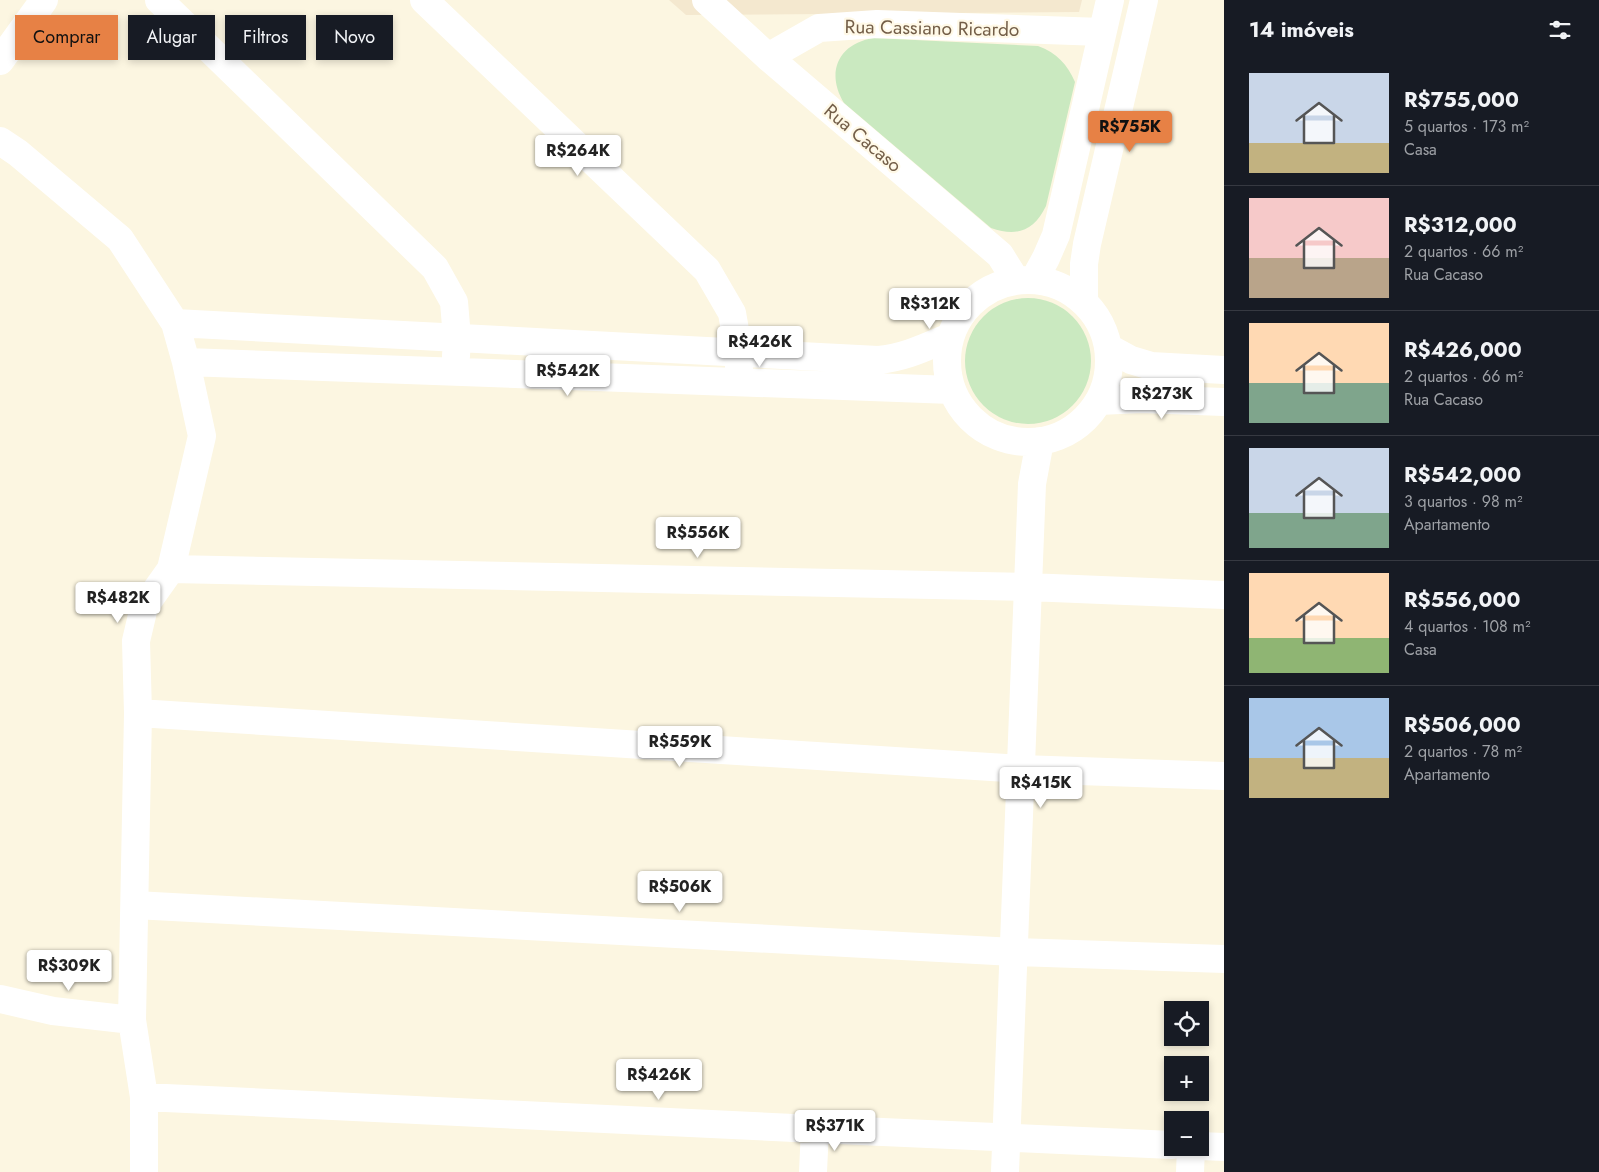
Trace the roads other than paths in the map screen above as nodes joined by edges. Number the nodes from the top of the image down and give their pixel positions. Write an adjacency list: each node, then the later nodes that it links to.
1 (44, 0): 9 (street)
2 (158, 0): 15 (street)
3 (424, 0): 17 (street)
4 (706, 0): 8 (street, Rua Cacaso)
5 (1110, 0): 7 (street)
6 (1144, 0): 12 (street)
7 (1102, 32): 8 (street, Rua Cassiano Ricardo); 11 (street)
8 (768, 57): 11 (street, Rua Cacaso)
9 (0, 61)
10 (0, 141): 13 (street)
11 (1024, 279): 12 (street); 14 (street)
12 (1084, 301): 16 (street)
13 (175, 323): 15 (street); 18 (street)
14 (950, 337): 17 (street); 22 (street)
15 (457, 338): 17 (street); 20 (street)
16 (1109, 348): 19 (street); 23 (street)
17 (739, 353): 21 (street)
18 (186, 362): 20 (street); 26 (street)
19 (1224, 370)
20 (456, 372): 21 (street)
21 (739, 382): 22 (street)
22 (952, 390): 25 (street)
23 (1099, 401): 24 (street); 25 (street)
24 (1224, 402)
25 (1040, 441): 27 (street)
26 (171, 569): 27 (street); 29 (street)
27 (1028, 587): 28 (street); 30 (street)
28 (1224, 595)
29 (138, 713): 30 (street); 32 (street)
30 (1021, 769): 31 (street); 33 (street)
31 (1224, 776)
32 (135, 905): 33 (street); 36 (street)
33 (1014, 952): 34 (street); 39 (street)
34 (1224, 959)
35 (0, 999): 36 (street)
36 (132, 1020): 37 (street)
37 (144, 1097): 38 (street); 44 (street)
38 (815, 1129): 39 (street); 45 (street)
39 (1007, 1138): 40 (street); 46 (street)
40 (1164, 1144)
41 (1209, 1146): 42 (street)
42 (1224, 1147)
43 (1191, 1156): 47 (street)
44 (144, 1172)
45 (812, 1172)
46 (1005, 1172)
47 (1190, 1172)

